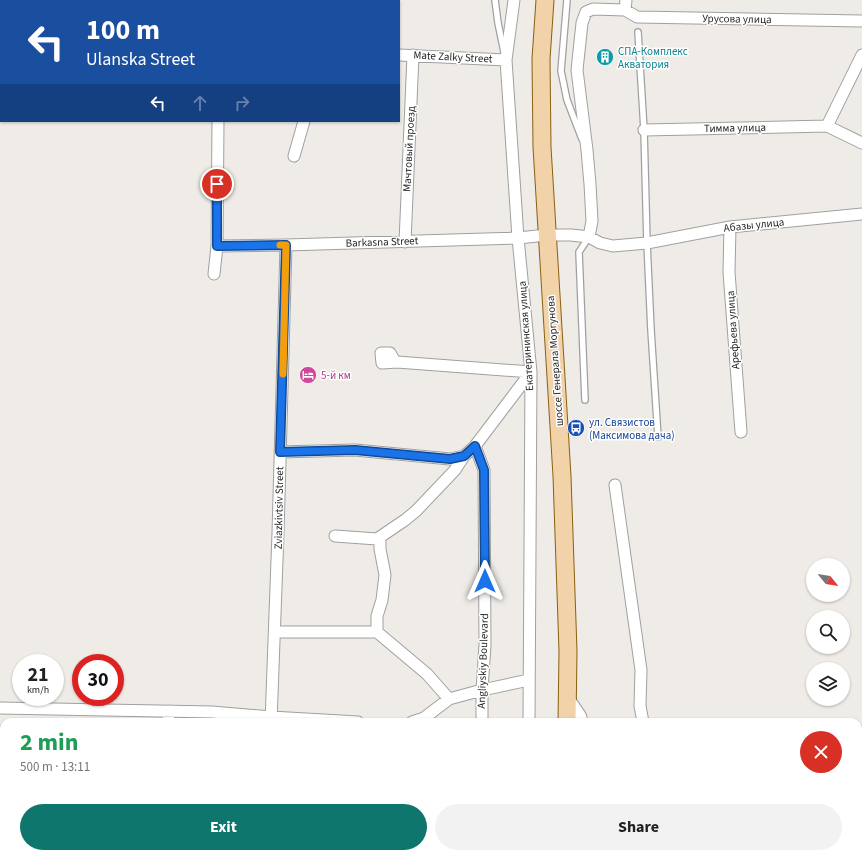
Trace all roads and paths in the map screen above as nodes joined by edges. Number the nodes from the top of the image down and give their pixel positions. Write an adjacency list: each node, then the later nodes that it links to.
1 (495, 0): 11 (lane)
2 (514, 0): 11 (street, Екатерининская улица)
3 (545, 0): 21 (main road, шоссе Генерала Моргунова)
4 (567, 0): 17 (lane)
5 (626, 5): 6 (street, Урусова улица); 17 (street, Урусова улица)
6 (862, 21)
7 (638, 32): 15 (lane)
8 (400, 55): 9 (street, Mate Zalky Street)
9 (413, 55): 11 (street, Mate Zalky Street); 24 (street, Мачтовый проезд)
10 (862, 55): 14 (street)
11 (506, 60): 22 (street, Екатерининская улица)
12 (218, 122): 27 (street)
13 (304, 122): 18 (street)
14 (827, 126): 15 (street, Тимма улица); 16 (street, Тимма улица)
15 (644, 130): 25 (lane)
16 (862, 143)
17 (587, 150): 23 (street, Урусова улица)
18 (294, 156)
19 (862, 214): 20 (street, Абазы улица)
20 (730, 227): 25 (street, Абазы улица); 32 (street, Арефьева улица)
21 (546, 235): 22 (street, Barkasna Street); 23 (street, Barkasna Street); 45 (main road, шоссе Генерала Моргунова)
22 (518, 238): 24 (street, Barkasna Street); 30 (street, Екатерининская улица)
23 (589, 238): 25 (street, Абазы улица); 31 (lane)
24 (405, 242): 26 (street, Barkasna Street)
25 (646, 243): 33 (lane)
26 (286, 245): 27 (street, Barkasna Street); 35 (street, Zviazkivtsiv Street)
27 (217, 246): 28 (street)
28 (214, 274)
29 (397, 362): 30 (street)
30 (531, 372): 34 (street); 42 (street, Екатерининская улица)
31 (585, 400)
32 (741, 432)
33 (658, 438)
34 (475, 446): 36 (street); 43 (street, Angliyskiy Boulevard)
35 (280, 452): 36 (street); 40 (street, Zviazkivtsiv Street)
36 (464, 456): 39 (street)
37 (615, 485): 55 (street)
38 (336, 536): 39 (street)
39 (377, 539): 41 (street)
40 (275, 632): 41 (street); 49 (street, Zviazkivtsiv Street)
41 (377, 632): 44 (street)
42 (529, 680): 43 (street); 52 (street, Екатерининская улица)
43 (482, 690): 44 (street); 51 (street, Angliyskiy Boulevard)
44 (449, 699): 50 (street)
45 (568, 699): 53 (main road, шоссе Генерала Моргунова); 54 (street)
46 (0, 708): 47 (street)
47 (169, 717): 48 (street)
48 (256, 718)
49 (271, 718)
50 (424, 718)
51 (482, 718)
52 (529, 718)
53 (567, 718)
54 (580, 718)
55 (642, 718)

